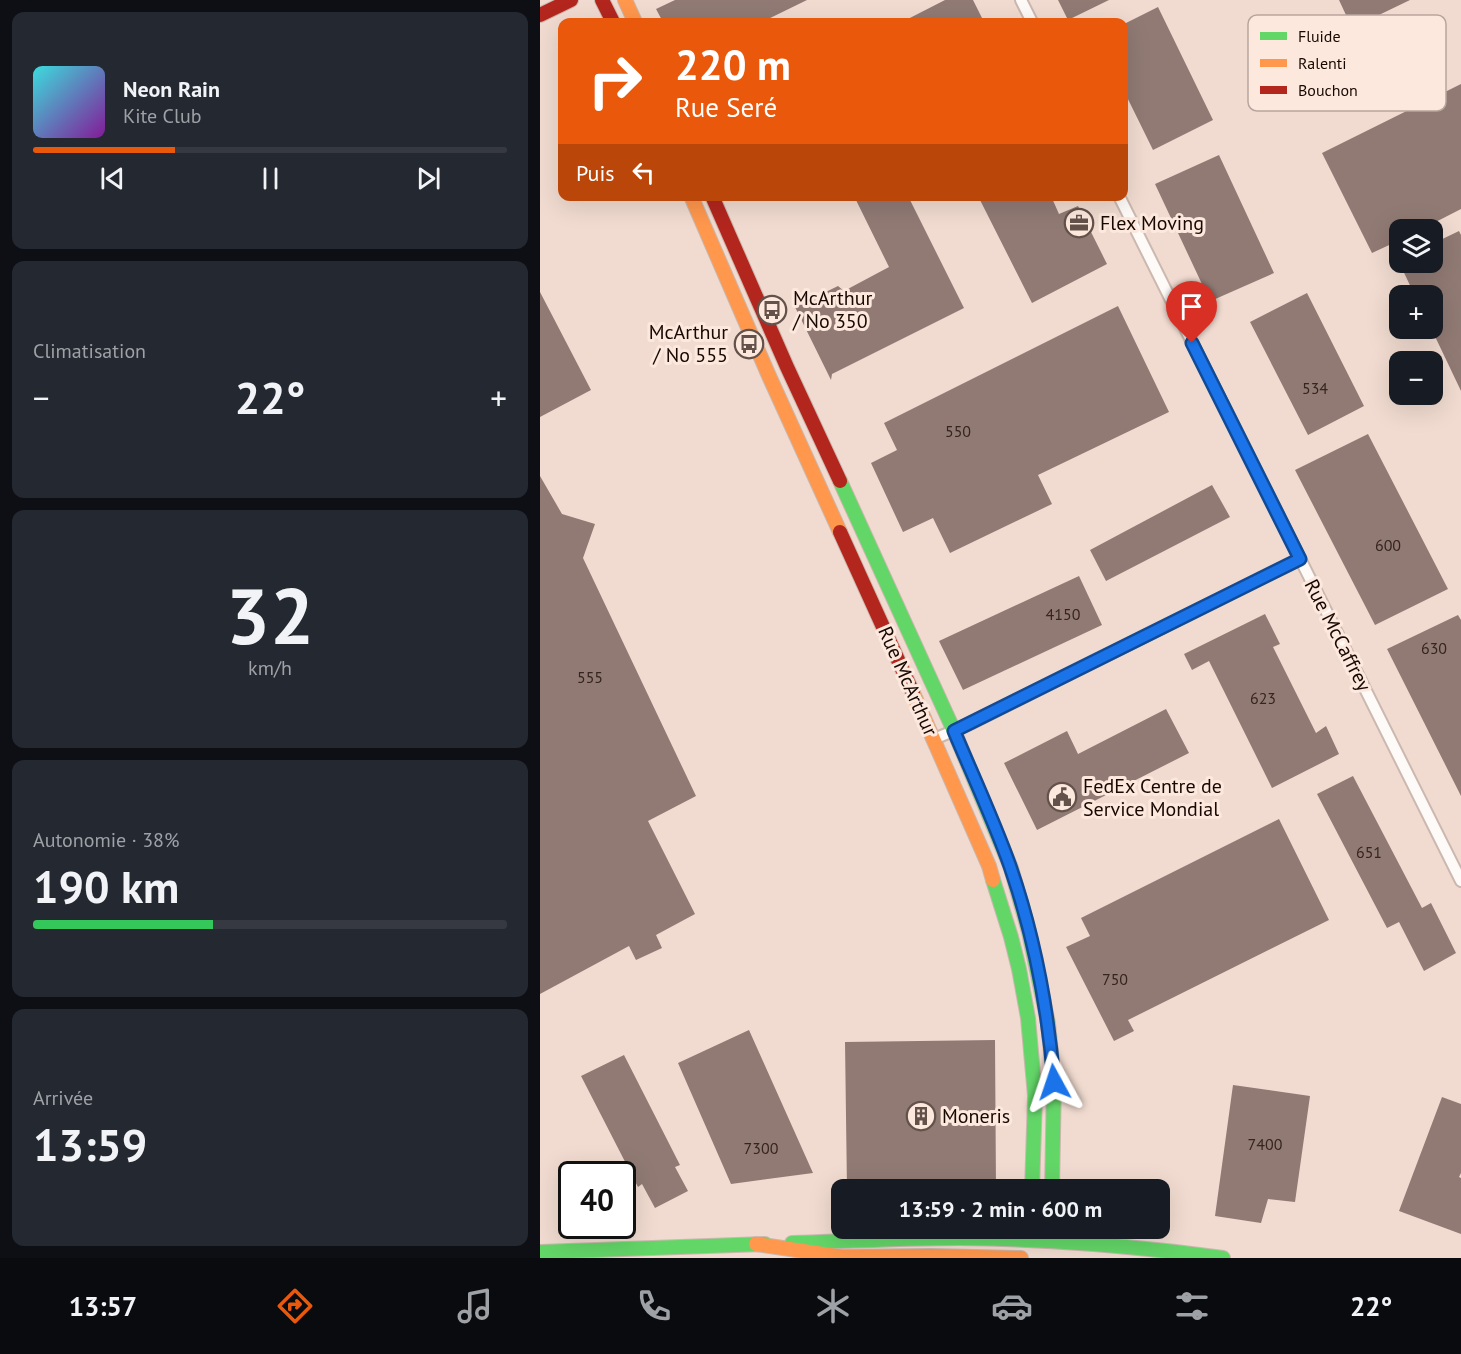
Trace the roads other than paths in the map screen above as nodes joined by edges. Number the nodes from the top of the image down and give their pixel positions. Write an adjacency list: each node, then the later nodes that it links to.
1 (571, 0): 5 (main road)
2 (602, 0): 6 (main road)
3 (625, 0): 7 (main road)
4 (1021, 0): 8 (street)
5 (540, 15)
6 (611, 18)
7 (633, 18)
8 (1030, 18)
9 (693, 201): 14 (main road, Rue McArthur)
10 (714, 201): 13 (main road, Rue McArthur)
11 (1121, 201): 12 (street, Rue McCaffrey)
12 (1300, 559): 13 (street); 15 (street, Rue McCaffrey)
13 (954, 731): 14 (street); 17 (main road, Rue McArthur)
14 (934, 740): 16 (main road, Rue McArthur)
15 (1461, 881)
16 (1032, 1179)
17 (1052, 1179)
18 (912, 1239): 22 (main road)
19 (1051, 1239): 21 (main road)
20 (1067, 1239): 21 (main road)
21 (1069, 1242): 25 (main road)
22 (756, 1244): 23 (main road); 24 (main road)
23 (540, 1252)
24 (1021, 1258)
25 (1223, 1258)

